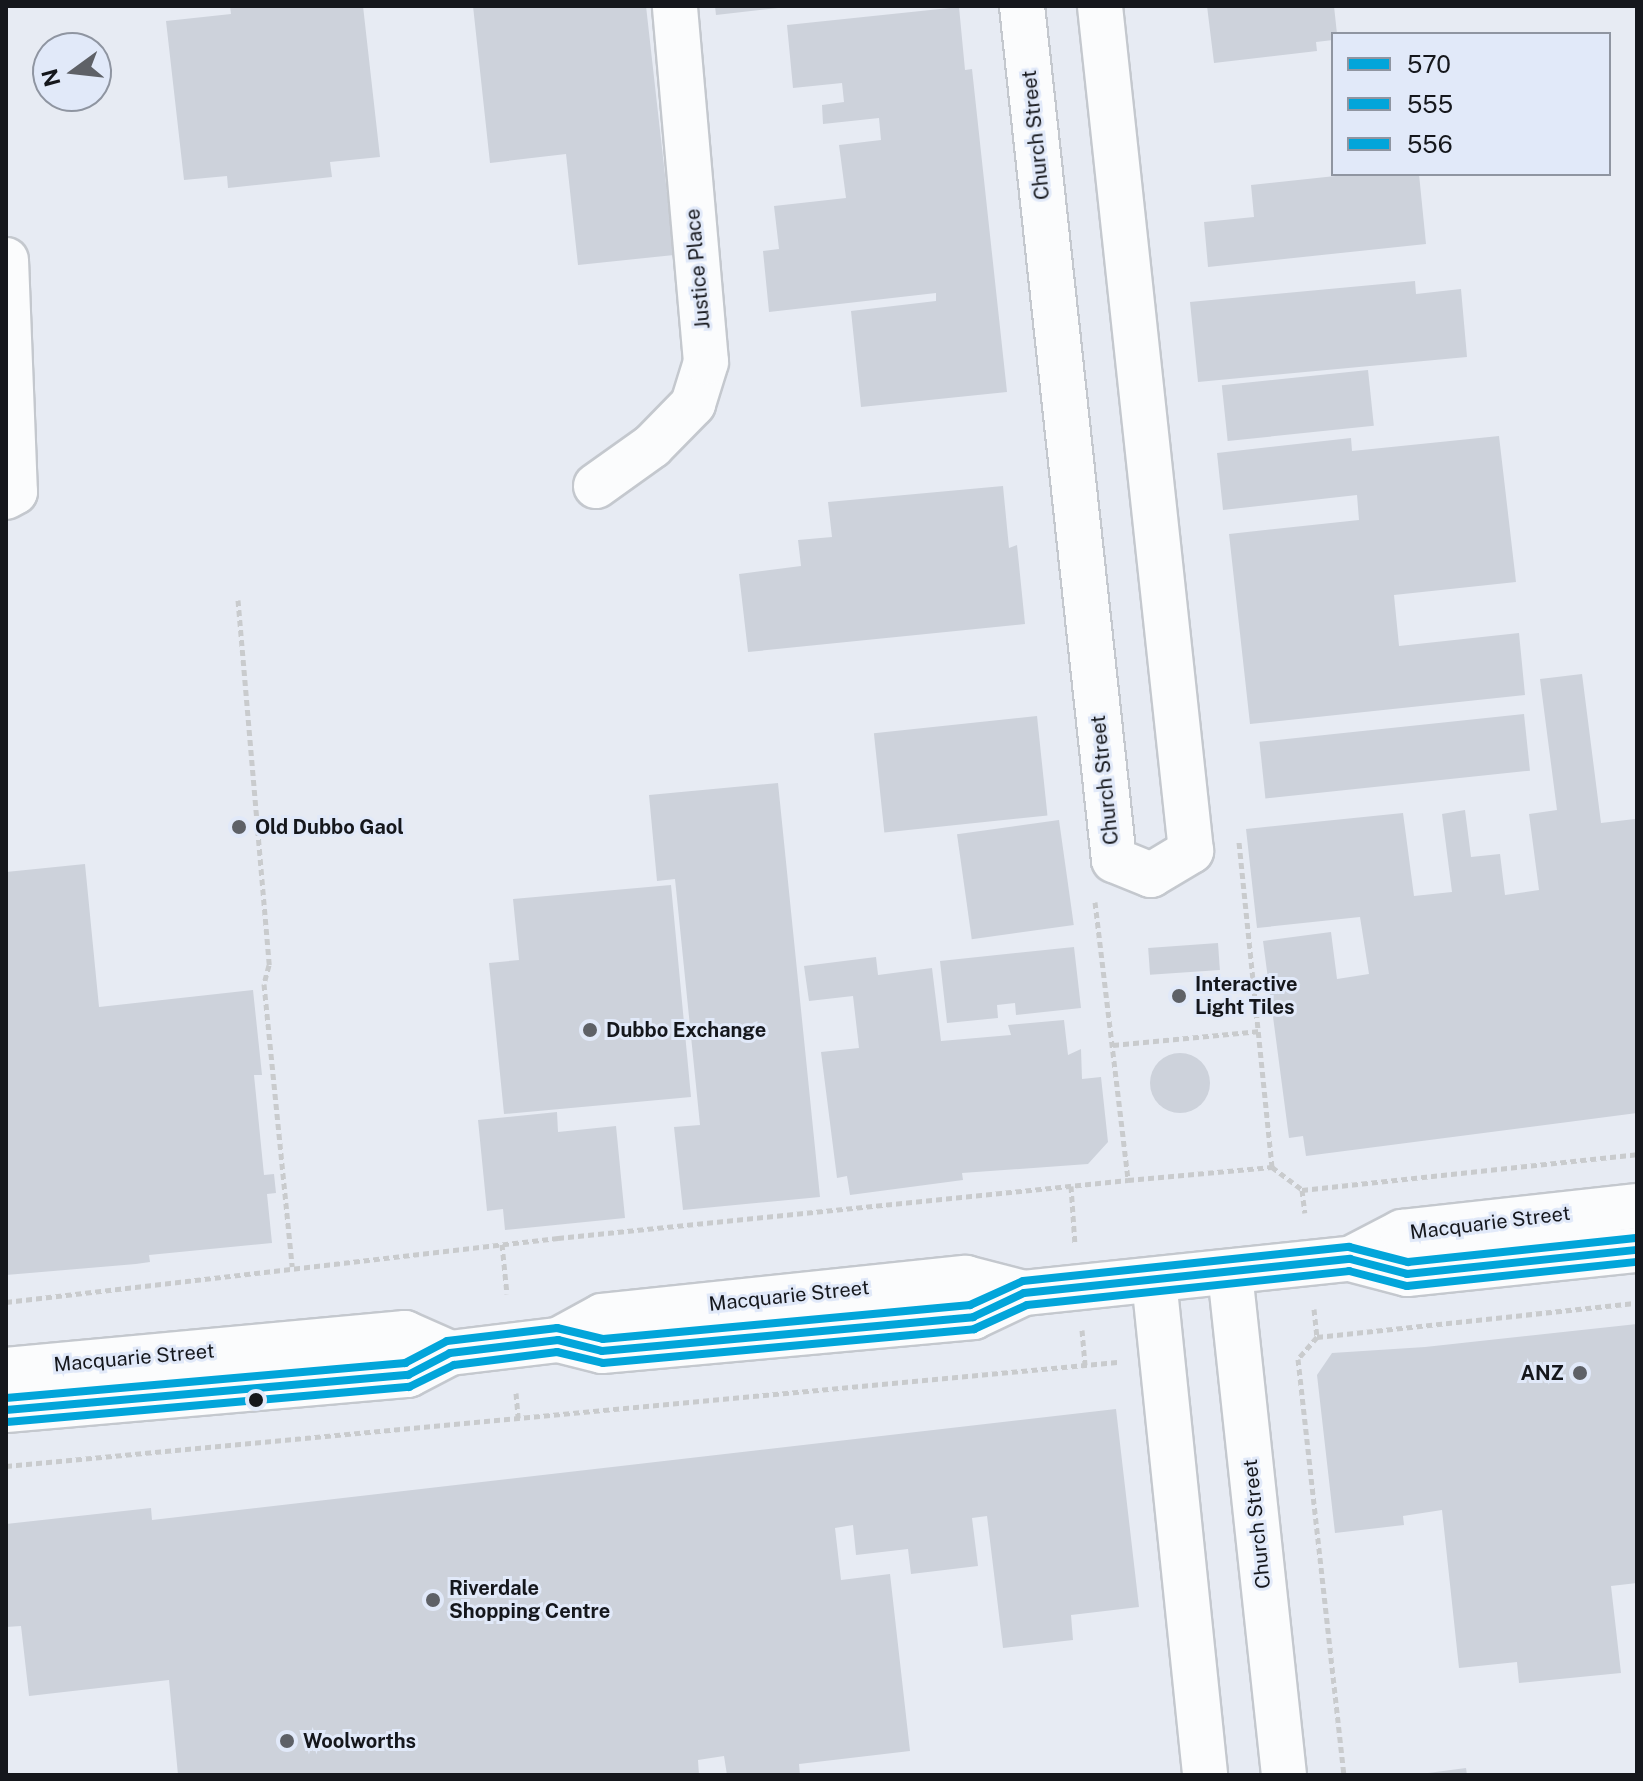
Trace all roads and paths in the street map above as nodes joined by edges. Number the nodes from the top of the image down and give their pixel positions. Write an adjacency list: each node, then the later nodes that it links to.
1 (675, 6): 5 (street, Justice Place)
2 (1022, 6): 3 (street, Church Street)
3 (1100, 6)
4 (6, 260): 6 (street)
5 (596, 486)
6 (6, 497)
7 (238, 600): 19 (path)
8 (1260, 1031): 9 (path)
9 (1113, 1045)
10 (1637, 1154): 13 (path)
11 (1272, 1167): 13 (path)
12 (1128, 1180): 16 (path)
13 (1302, 1190): 15 (path)
14 (1637, 1206): 18 (street, Macquarie Street)
15 (1305, 1213)
16 (502, 1244): 19 (path); 22 (path)
17 (1637, 1250): 18 (street, Macquarie Street)
18 (1350, 1259): 20 (street, Macquarie Street)
19 (292, 1267): 23 (path)
20 (1230, 1273): 21 (street, Macquarie Street); 35 (street, Church Street)
21 (1154, 1280): 27 (street, Macquarie Street); 34 (street)
22 (507, 1294)
23 (6, 1302)
24 (1637, 1303): 26 (path)
25 (1314, 1308): 26 (path)
26 (1317, 1337): 36 (path)
27 (450, 1353): 29 (street, Macquarie Street); 31 (street, Macquarie Street)
28 (1122, 1362): 32 (path)
29 (6, 1370)
30 (516, 1393): 32 (path)
31 (6, 1410)
32 (518, 1418): 33 (path)
33 (6, 1466)
34 (1205, 1775)
35 (1284, 1775)
36 (1344, 1775)

